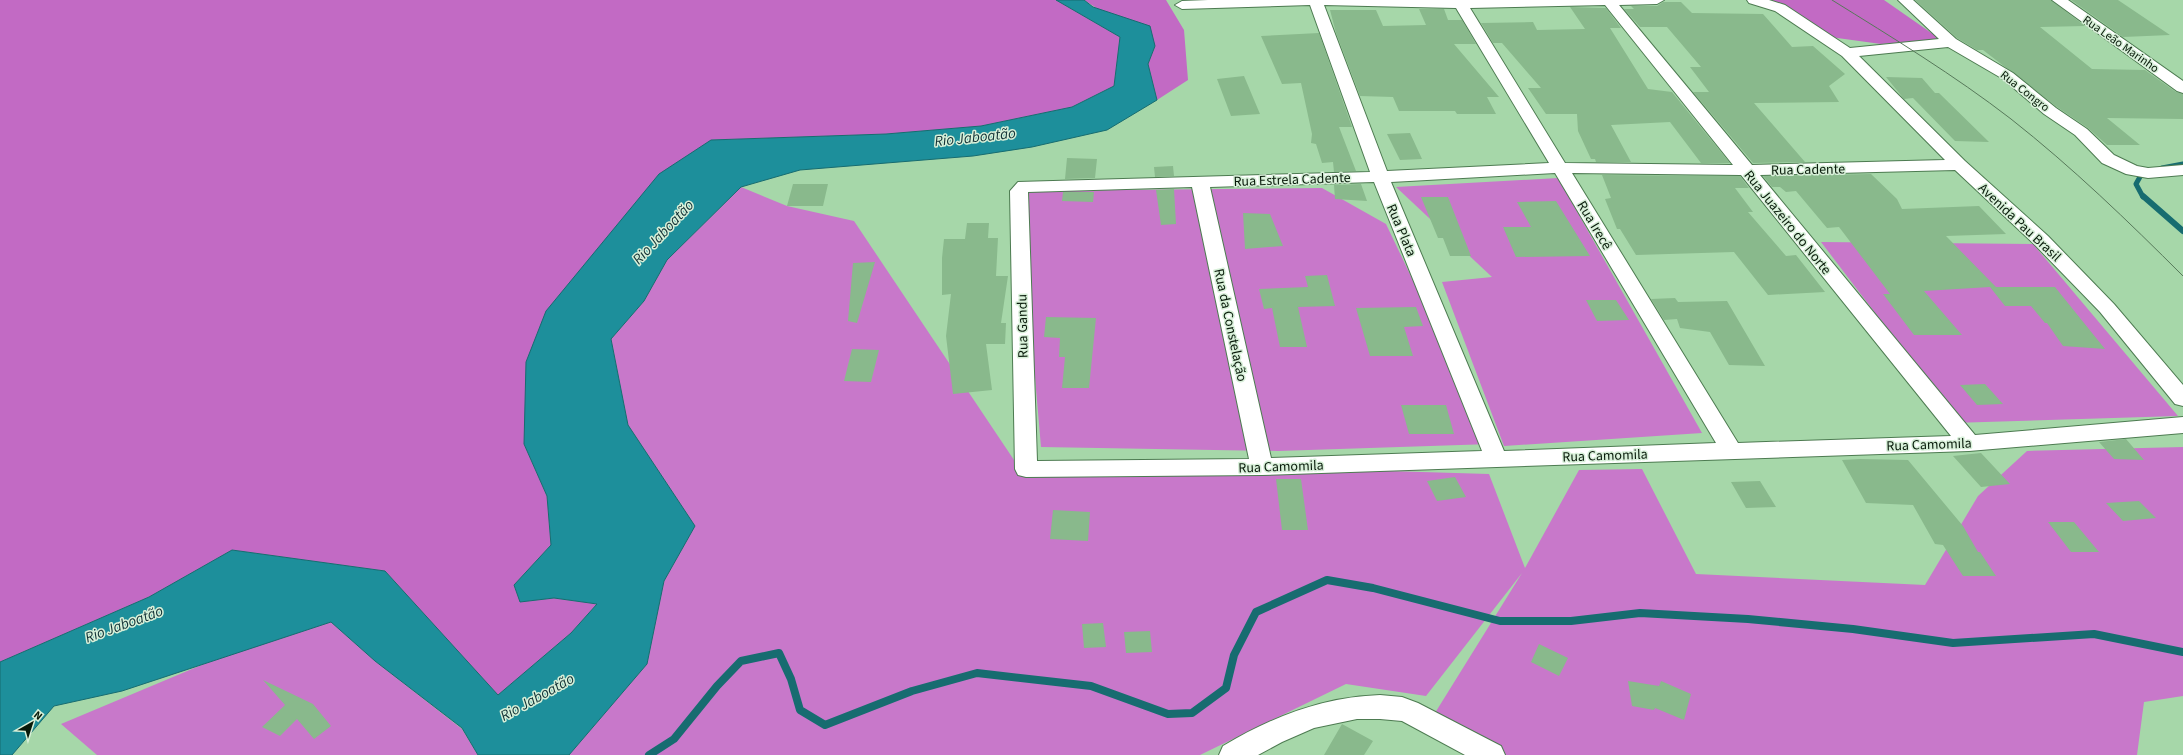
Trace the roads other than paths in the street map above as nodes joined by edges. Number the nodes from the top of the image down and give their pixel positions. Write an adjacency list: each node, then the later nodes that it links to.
1 (1315, 0): 7 (street); 8 (street); 16 (street, Rua Plata)
2 (1657, 0): 6 (street)
3 (1754, 0): 10 (street, Avenida Pau Brasil)
4 (1905, 0): 9 (street, Rua Congro)
5 (2059, 0): 11 (street, Rua Leão Marinho)
6 (1609, 1): 7 (street); 14 (street, Rua Juazeiro do Norte)
7 (1459, 2): 13 (street, Rua Irecê)
8 (1182, 5)
9 (1951, 42): 10 (street); 15 (street, Rua Congro)
10 (1847, 53): 12 (street, Avenida Pau Brasil)
11 (2183, 88)
12 (1959, 165): 14 (street, Rua Cadente); 19 (street, Avenida Pau Brasil)
13 (1560, 168): 14 (street, Rua Cadente); 16 (street, Rua Estrela Cadente); 22 (street, Rua Irecê)
14 (1746, 170): 21 (street, Rua Juazeiro do Norte)
15 (2183, 170)
16 (1380, 177): 17 (street, Rua Estrela Cadente); 23 (street, Rua Plata)
17 (1200, 182): 18 (street, Rua Estrela Cadente); 24 (street, Rua da Constelação)
18 (1024, 186): 25 (street, Rua Gandu)
19 (2183, 399)
20 (2183, 425): 21 (street, Rua Camomila)
21 (1969, 443): 22 (street, Rua Camomila)
22 (1731, 450): 23 (street, Rua Camomila)
23 (1496, 458): 24 (street, Rua Camomila)
24 (1262, 467): 25 (street, Rua Camomila)
25 (1026, 469)
26 (1233, 755): 27 (street)
27 (1491, 755)

